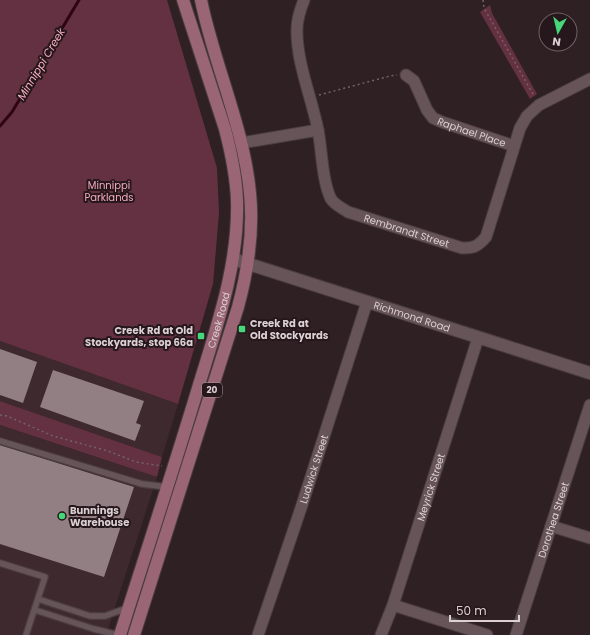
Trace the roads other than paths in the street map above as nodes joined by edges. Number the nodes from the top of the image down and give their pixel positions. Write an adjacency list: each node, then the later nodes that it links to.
1 (183, 0): 9 (main road, Creek Road / 20)
2 (201, 0): 7 (main road, Creek Road / 20)
3 (304, 0): 6 (street, Rembrandt Street)
4 (406, 74): 8 (street, Raphael Place)
5 (590, 79): 8 (street, Rembrandt Street)
6 (318, 130): 7 (street); 8 (street, Rembrandt Street)
7 (241, 143): 10 (main road, Creek Road / 20)
8 (514, 146)
9 (233, 259): 10 (main road, Richmond Road); 16 (main road, Creek Road / 20)
10 (248, 264): 11 (main road, Richmond Road); 25 (main road, Creek Road / 20)
11 (367, 302): 12 (main road, Richmond Road); 27 (street, Ludwick Street)
12 (478, 338): 13 (main road, Richmond Road); 21 (street, Meyrick Street)
13 (590, 373)
14 (590, 405): 17 (street, Dorothea Street)
15 (0, 441): 16 (lane)
16 (167, 487): 22 (main road, Creek Road / 20)
17 (551, 526): 18 (street); 30 (street, Dorothea Street)
18 (590, 538)
19 (0, 563): 20 (lane)
20 (38, 599): 22 (lane); 23 (lane)
21 (393, 605): 28 (street, Meyrick Street); 29 (street)
22 (128, 607): 25 (main road, Creek Road / 20)
23 (35, 610): 24 (lane); 26 (lane)
24 (95, 632): 25 (lane)
25 (127, 633)
26 (26, 635)
27 (258, 635)
28 (380, 635)
29 (487, 635)
30 (516, 635)

